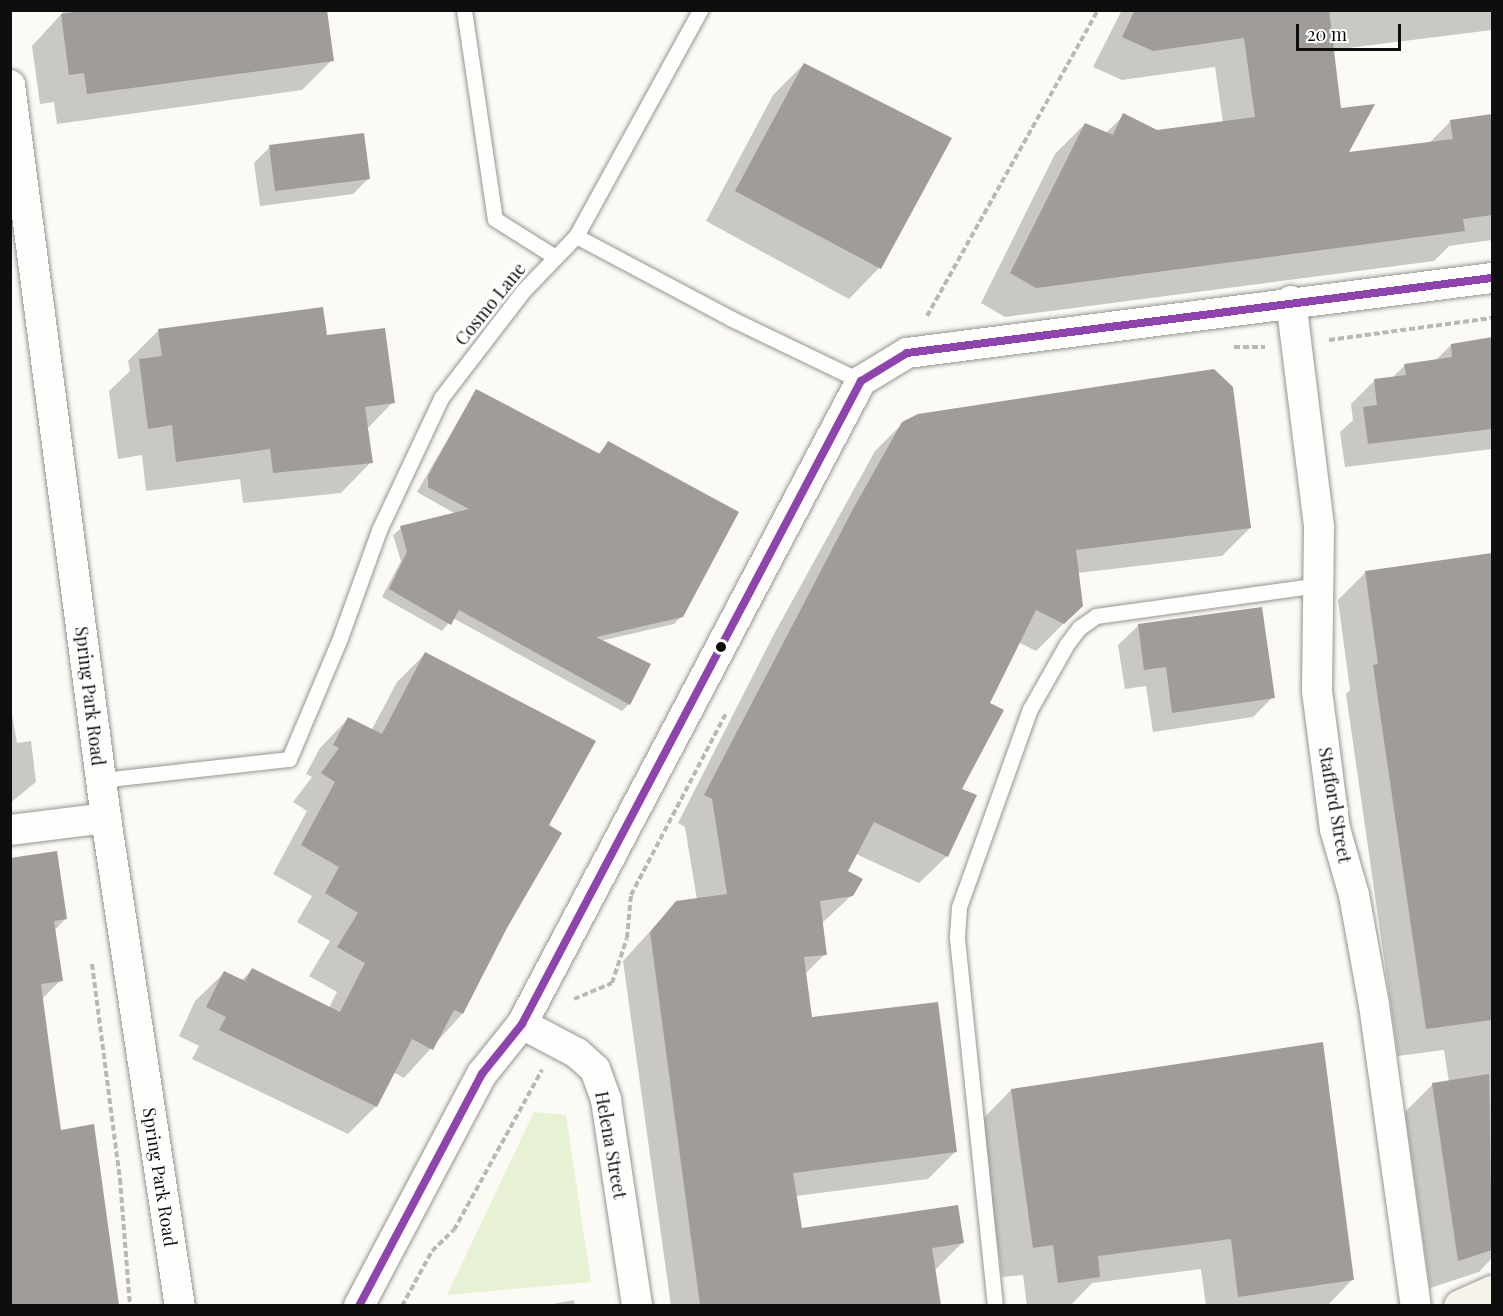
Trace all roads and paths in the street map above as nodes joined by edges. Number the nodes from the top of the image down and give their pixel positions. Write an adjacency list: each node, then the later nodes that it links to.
1 (464, 10): 6 (lane)
2 (700, 10): 5 (lane, Cosmo Lane)
3 (1098, 10): 13 (path)
4 (10, 85): 17 (street, Spring Park Road)
5 (576, 236): 6 (lane, Cosmo Lane); 14 (lane)
6 (555, 257): 17 (lane, Cosmo Lane)
7 (1492, 278): 8 (street)
8 (1291, 302): 13 (street); 15 (street, Stafford Street)
9 (1492, 318): 10 (path)
10 (1328, 340)
11 (1225, 347): 12 (path)
12 (1273, 348)
13 (907, 353): 14 (street)
14 (861, 381): 22 (street)
15 (1318, 585): 30 (lane); 31 (street, Stafford Street)
16 (730, 702): 21 (path)
17 (101, 780): 18 (street, Spring Park Road)
18 (106, 818): 19 (street); 26 (street, Spring Park Road)
19 (10, 830)
20 (91, 956): 25 (path)
21 (571, 1000)
22 (522, 1024): 27 (street); 29 (street, Helena Street)
23 (544, 1067): 28 (path)
24 (1492, 1292): 32 (street)
25 (130, 1305)
26 (180, 1305)
27 (359, 1305)
28 (402, 1305)
29 (637, 1305)
30 (995, 1305)
31 (1416, 1305)
32 (1460, 1305)

